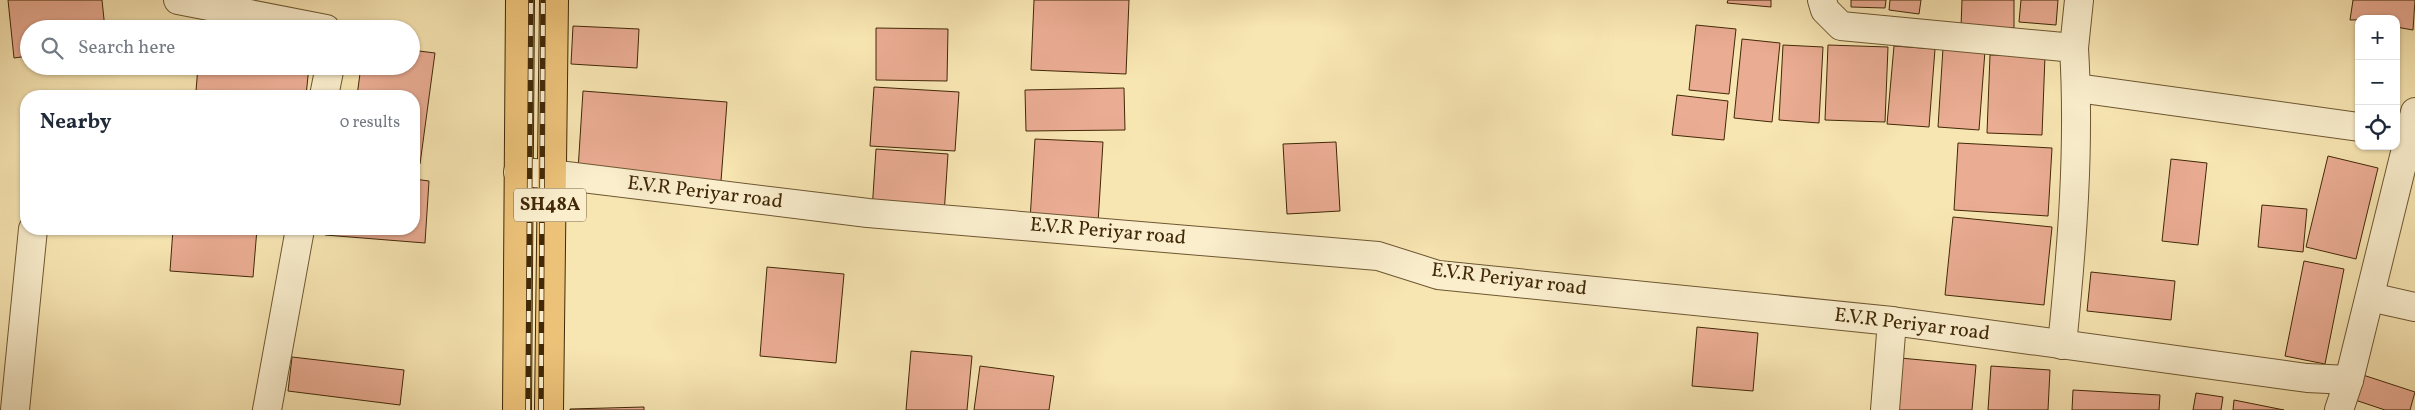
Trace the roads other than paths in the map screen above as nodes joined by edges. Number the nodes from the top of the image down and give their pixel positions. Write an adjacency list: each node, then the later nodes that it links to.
1 (178, 0): 6 (street)
2 (520, 0): 13 (main road, SH48A)
3 (554, 0): 14 (main road, SH48A)
4 (1822, 0): 7 (street)
5 (2079, 0): 7 (street)
6 (280, 20)
7 (2074, 48): 9 (street)
8 (328, 75): 10 (street)
9 (2077, 88): 11 (street); 20 (street)
10 (325, 90)
11 (2355, 126)
12 (2409, 128): 17 (street)
13 (518, 172): 14 (street, E.V.R Periyar road); 24 (main road, SH48A)
14 (550, 174): 19 (street, E.V.R Periyar road); 25 (main road, SH48A)
15 (32, 235): 22 (street)
16 (299, 235): 23 (street)
17 (2370, 297): 18 (street); 21 (street)
18 (2415, 307)
19 (1892, 321): 20 (street, E.V.R Periyar road); 26 (street)
20 (2062, 345): 21 (street, E.V.R Periyar road)
21 (2349, 380): 27 (street)
22 (15, 410)
23 (268, 410)
24 (516, 410)
25 (549, 410)
26 (1884, 410)
27 (2339, 410)

